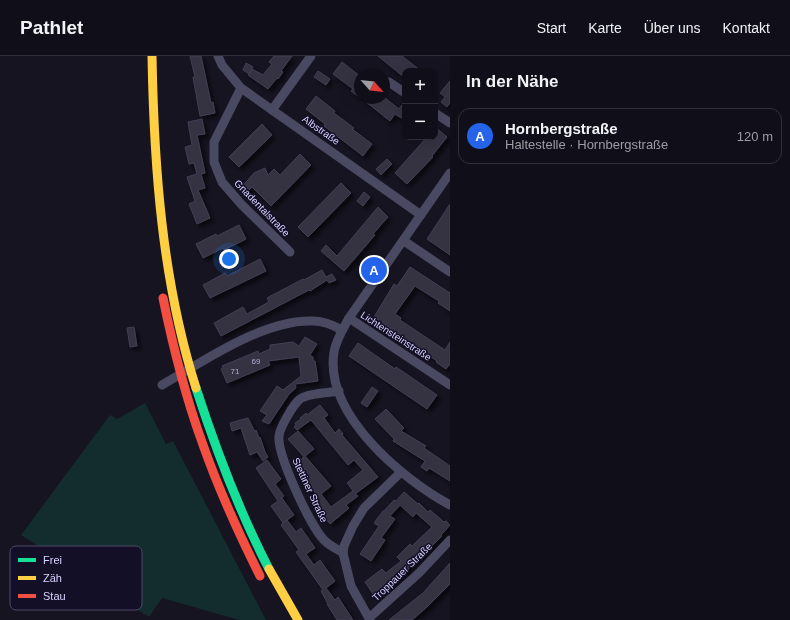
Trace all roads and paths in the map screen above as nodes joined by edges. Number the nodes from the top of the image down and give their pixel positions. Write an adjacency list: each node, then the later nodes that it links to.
1 (152, 56): 27 (highway)
2 (218, 56): 5 (street, Albstraße)
3 (311, 56): 7 (street)
4 (390, 83): 6 (street)
5 (241, 88): 7 (street, Albstraße); 13 (street, Gnadentalstraße)
6 (402, 91)
7 (272, 110): 11 (street, Albstraße)
8 (438, 115): 9 (street)
9 (450, 123)
10 (450, 173): 11 (street)
11 (421, 215): 12 (street)
12 (404, 241): 14 (street); 16 (street)
13 (290, 252)
14 (450, 272)
15 (161, 290): 25 (highway)
16 (349, 318): 17 (street); 19 (street, Lichtensteinstraße)
17 (342, 330): 18 (street); 20 (street)
18 (162, 385)
19 (450, 385)
20 (339, 391): 21 (street); 24 (street, Stettiner Straße)
21 (401, 472): 22 (street); 24 (street)
22 (450, 505)
23 (450, 540): 26 (street, Troppauer Straße)
24 (343, 553): 26 (street)
25 (265, 587)
26 (369, 619)
27 (298, 620)

